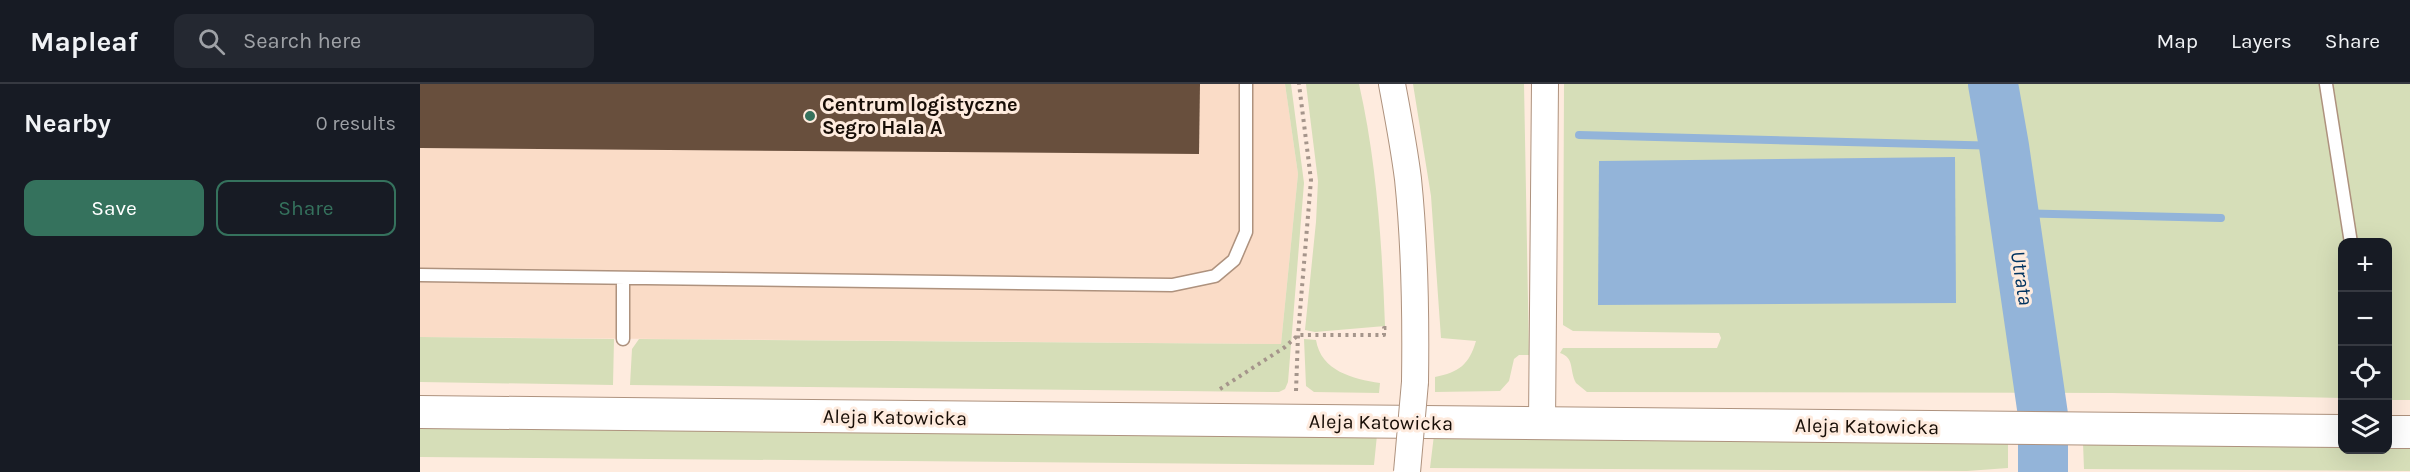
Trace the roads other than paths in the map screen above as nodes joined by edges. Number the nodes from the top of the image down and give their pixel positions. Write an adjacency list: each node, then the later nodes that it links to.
1 (1246, 84): 7 (lane)
2 (1392, 84): 14 (street, bridge)
3 (1545, 84): 10 (street)
4 (2326, 84): 5 (lane)
5 (2350, 238)
6 (420, 275): 7 (lane)
7 (623, 278): 8 (lane)
8 (622, 339)
9 (420, 412): 10 (street, Aleja Katowicka)
10 (1542, 423): 11 (street, Aleja Katowicka)
11 (2338, 431)
12 (2392, 432): 13 (street)
13 (2410, 432)
14 (1407, 472)

